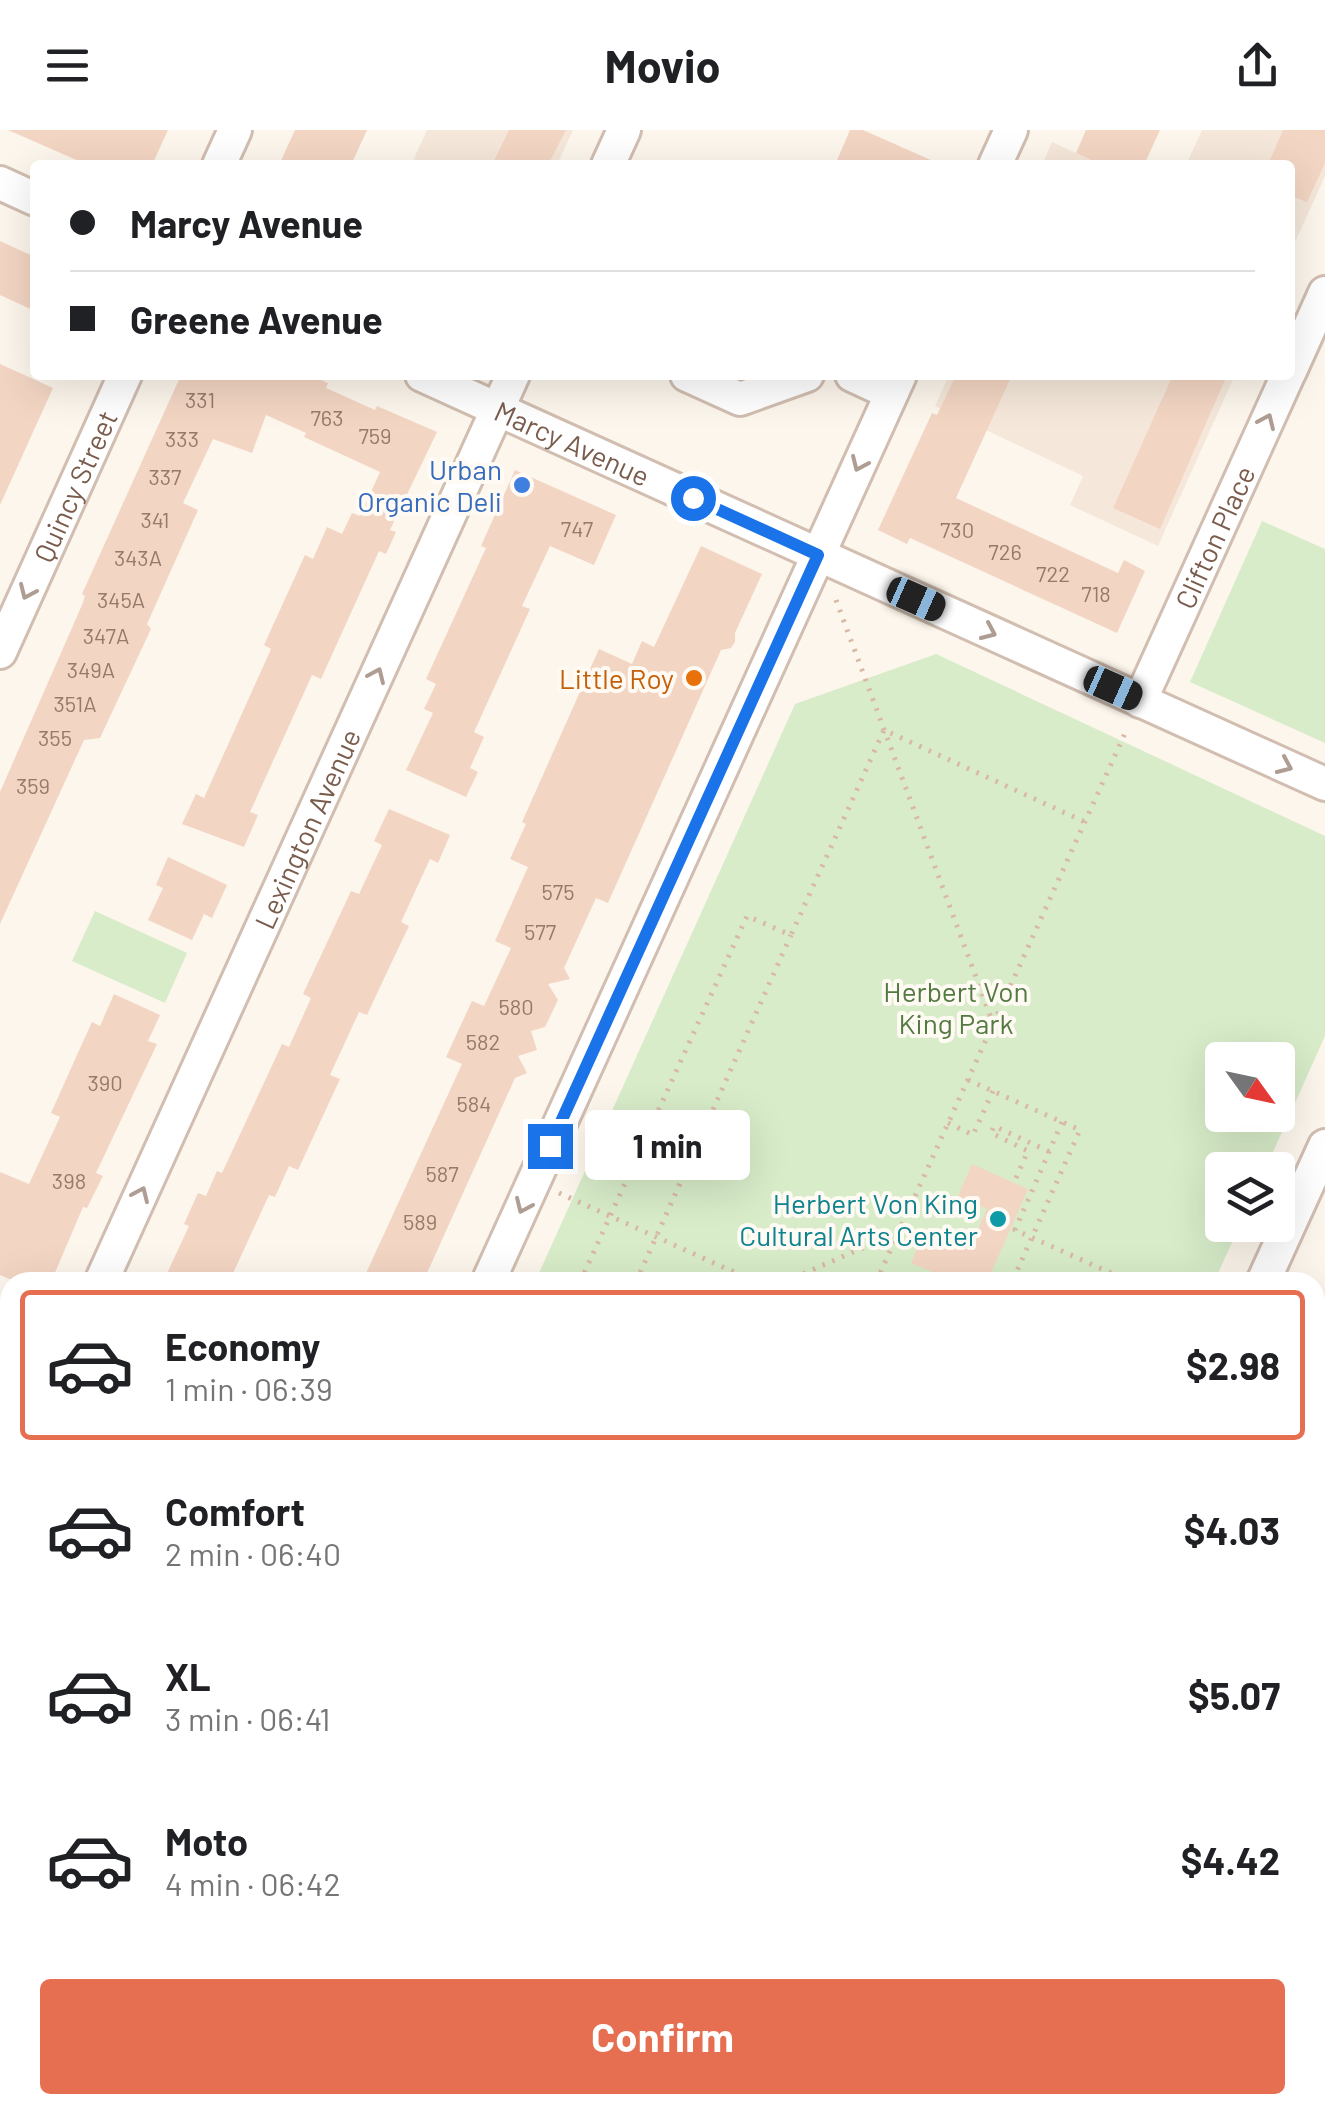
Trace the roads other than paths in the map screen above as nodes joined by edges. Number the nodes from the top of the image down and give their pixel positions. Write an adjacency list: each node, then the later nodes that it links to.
1 (235, 130): 4 (street)
2 (624, 130): 5 (street)
3 (1011, 130): 6 (street)
4 (222, 160)
5 (610, 160)
6 (997, 160)
7 (0, 184): 8 (street)
8 (30, 197)
9 (1325, 293): 10 (street, Clifton Place)
10 (1295, 360)
11 (123, 380): 20 (street, Quincy Street, one-way to 20)
12 (433, 380): 18 (street, Marcy Avenue)
13 (510, 380): 18 (street, Lexington Avenue)
14 (698, 380): 15 (street)
15 (792, 380)
16 (1286, 380): 21 (street, Clifton Place, one-way to 16)
17 (896, 384): 19 (street, one-way to 19)
18 (497, 409): 19 (street, Marcy Avenue); 24 (street, Lexington Avenue, one-way to 18)
19 (818, 555): 21 (street, Marcy Avenue, one-way to 21); 25 (street, one-way to 25)
20 (0, 652)
21 (1134, 715): 22 (street, Marcy Avenue, one-way to 22)
22 (1325, 784)
23 (1325, 1146): 26 (street)
24 (105, 1272)
25 (493, 1272)
26 (1268, 1272)

